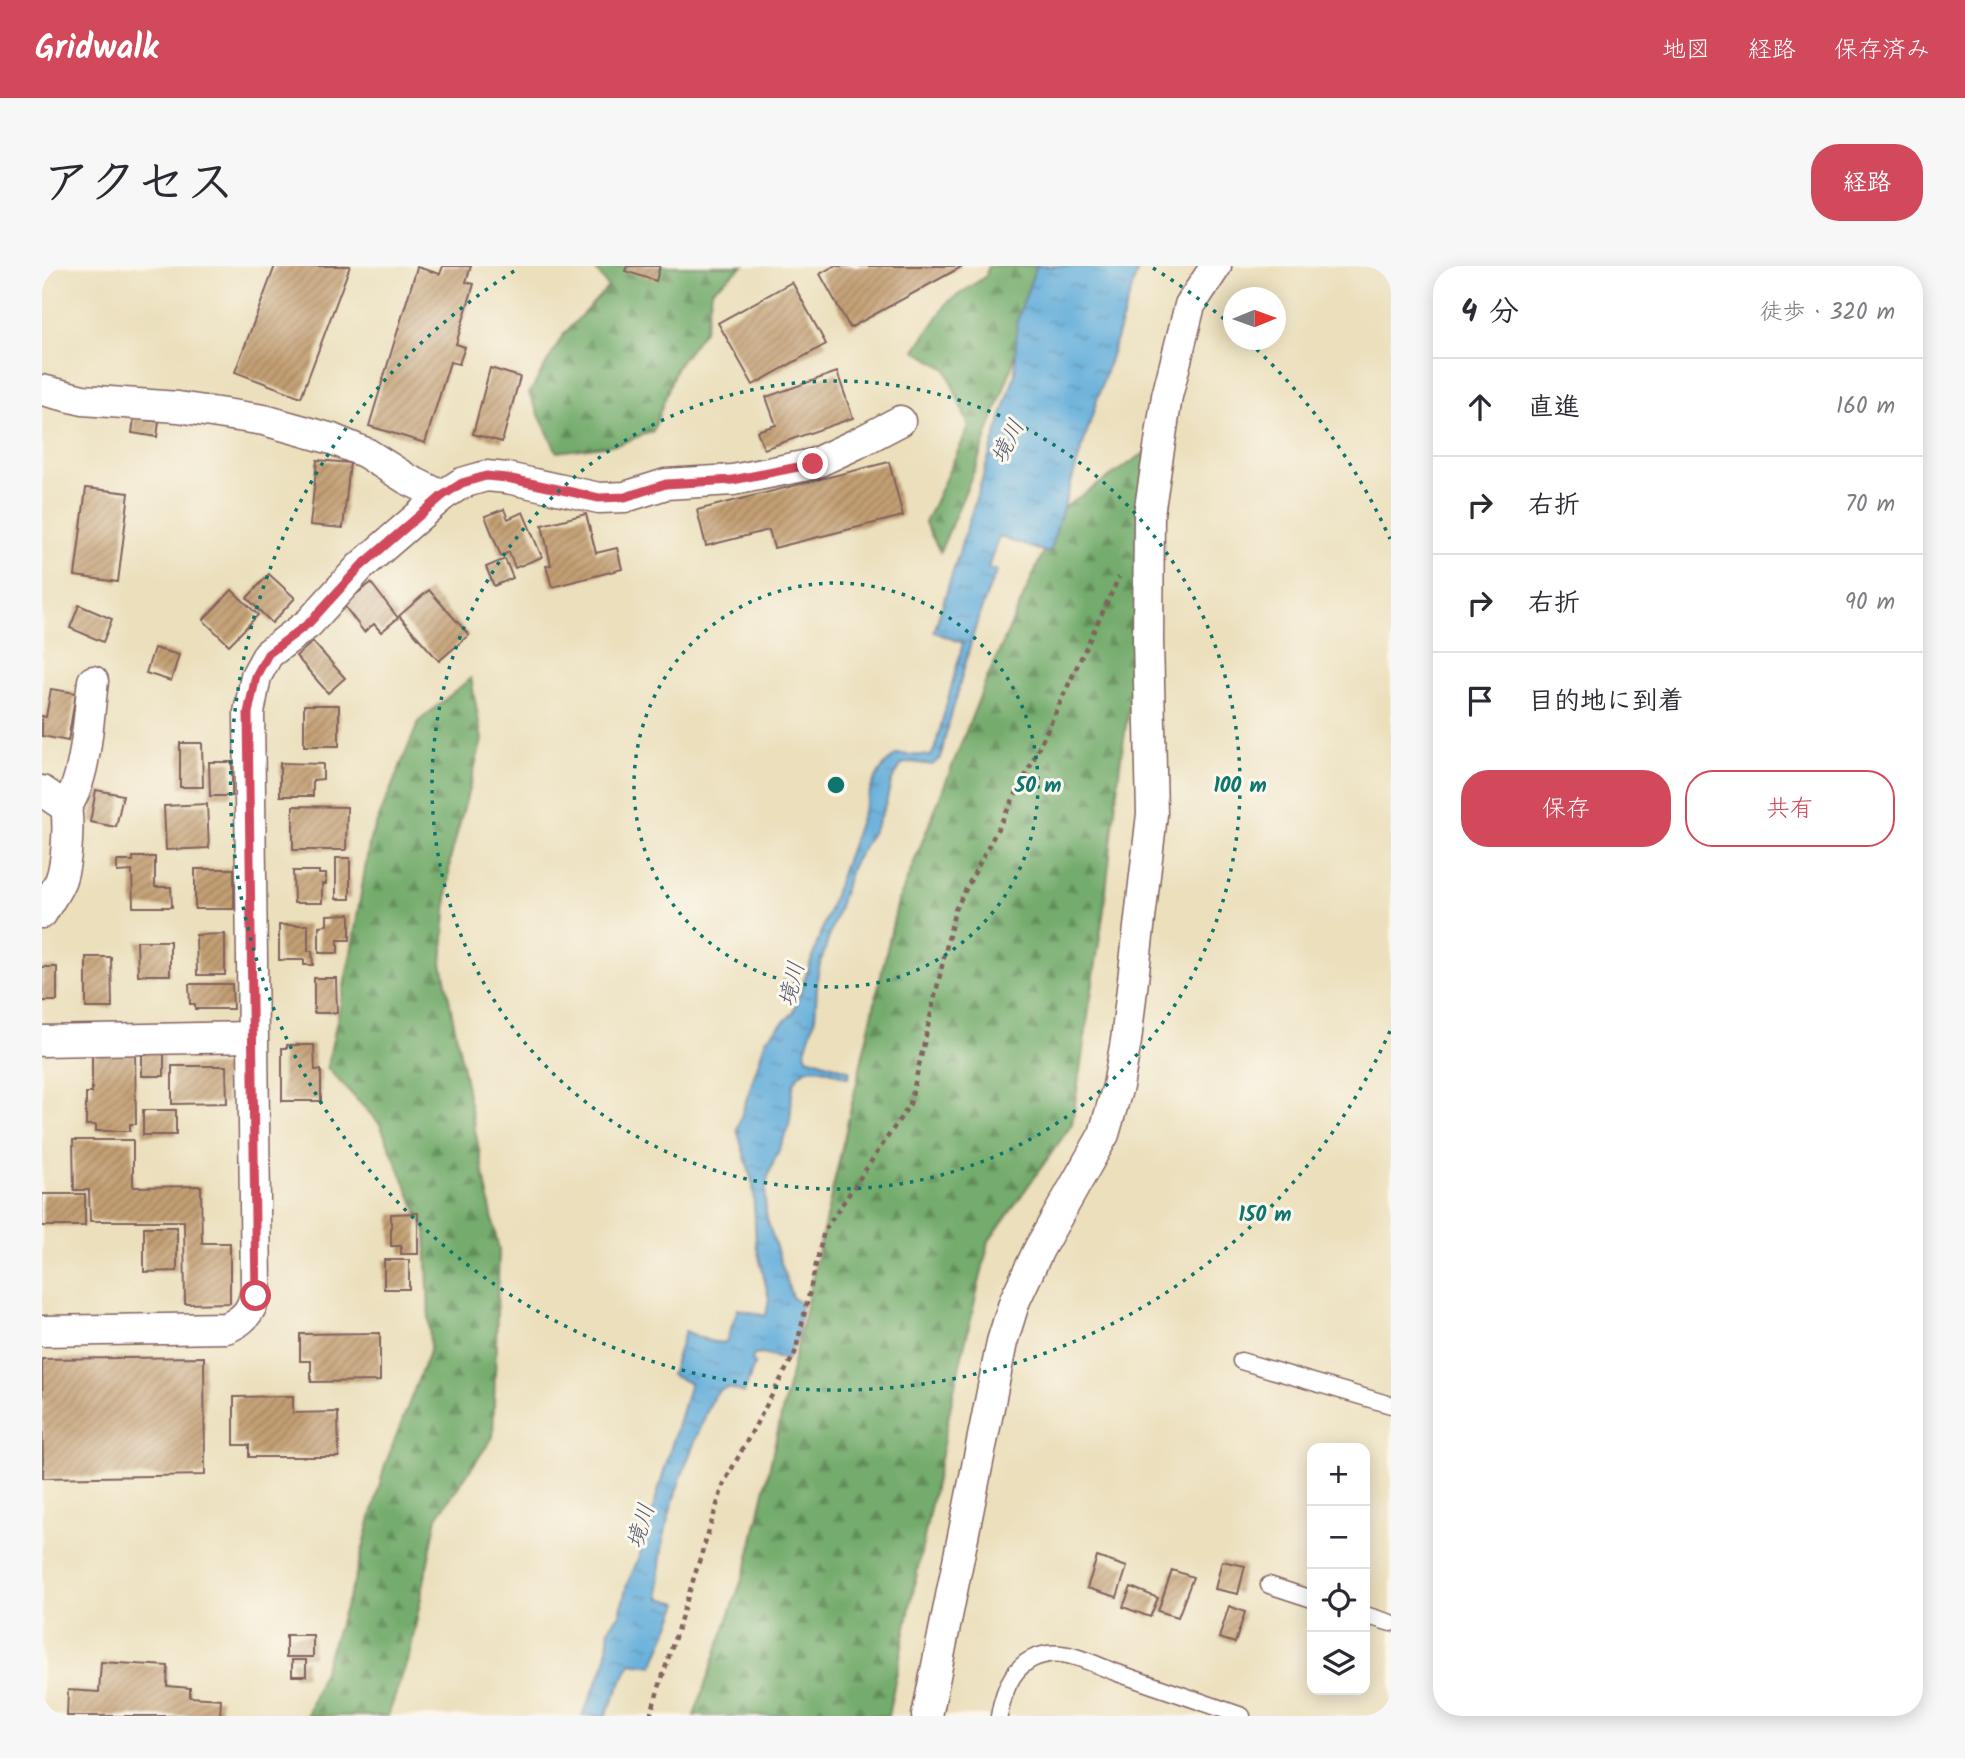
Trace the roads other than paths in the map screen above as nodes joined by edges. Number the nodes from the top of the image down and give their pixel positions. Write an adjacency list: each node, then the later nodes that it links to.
1 (1216, 266): 17 (street)
2 (42, 390): 4 (street)
3 (900, 421): 4 (street)
4 (442, 496): 8 (street)
5 (93, 681): 6 (street)
6 (54, 799): 7 (street)
7 (42, 913)
8 (251, 1037): 9 (street); 10 (street)
9 (42, 1041)
10 (42, 1331)
11 (1241, 1361): 12 (lane)
12 (1391, 1405)
13 (1269, 1585): 14 (lane)
14 (1307, 1597)
15 (1370, 1617): 16 (lane)
16 (1391, 1623)
17 (927, 1716)
18 (999, 1716): 19 (lane)
19 (1242, 1716)

